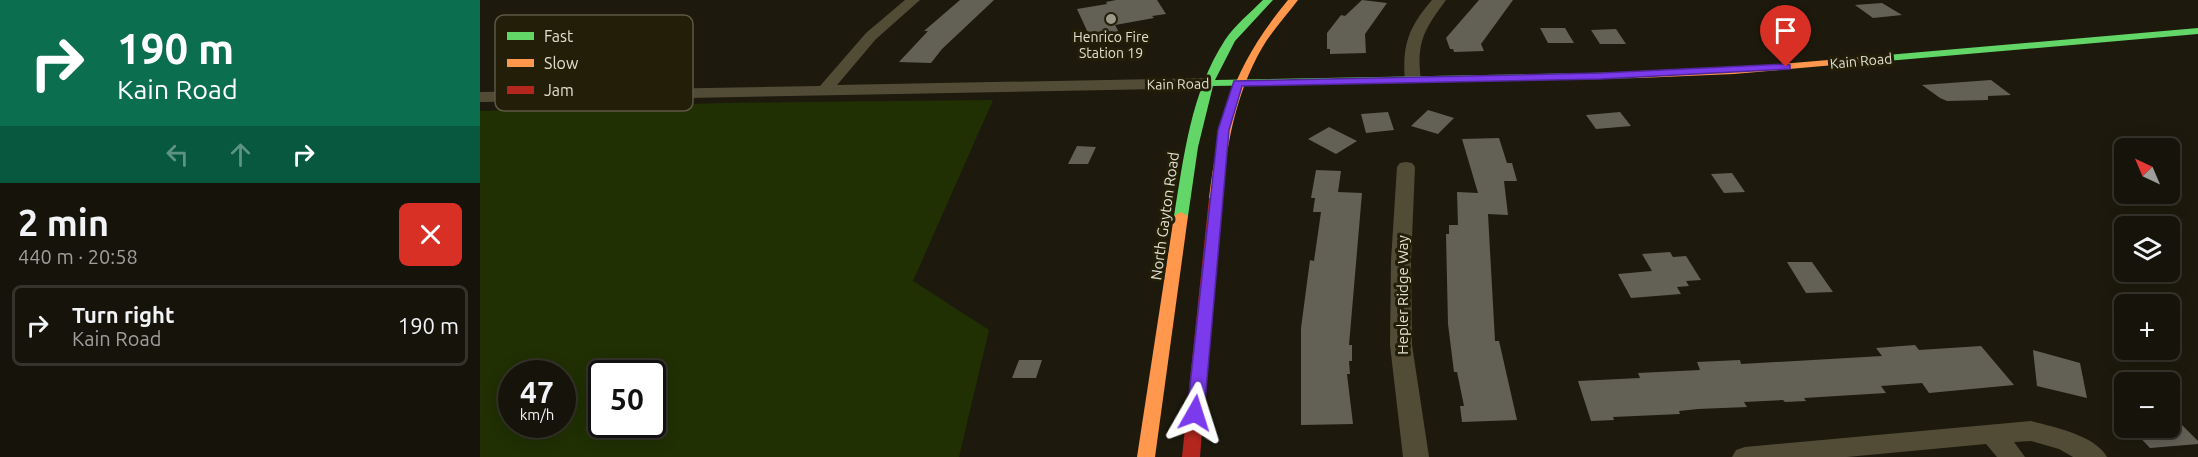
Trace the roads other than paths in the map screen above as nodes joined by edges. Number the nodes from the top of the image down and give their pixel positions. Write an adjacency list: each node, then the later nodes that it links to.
1 (913, 0): 9 (street)
2 (1268, 0): 7 (main road, North Gayton Road)
3 (1293, 0): 8 (main road)
4 (1438, 0): 6 (street)
5 (2198, 31): 6 (main road, Kain Road)
6 (1413, 80): 8 (main road, Kain Road)
7 (1209, 83): 8 (main road, Kain Road); 9 (street, Kain Road); 15 (main road, North Gayton Road)
8 (1238, 83): 16 (main road)
9 (825, 90): 10 (street, Kain Road)
10 (693, 93)
11 (480, 97): 12 (street, Kain Road)
12 (495, 97)
13 (1406, 167): 17 (street, Hepler Ridge Way)
14 (1993, 434): 18 (street); 19 (street); 20 (street)
15 (1146, 457)
16 (1191, 457)
17 (1416, 457)
18 (1745, 457)
19 (2012, 457)
20 (2094, 457)

